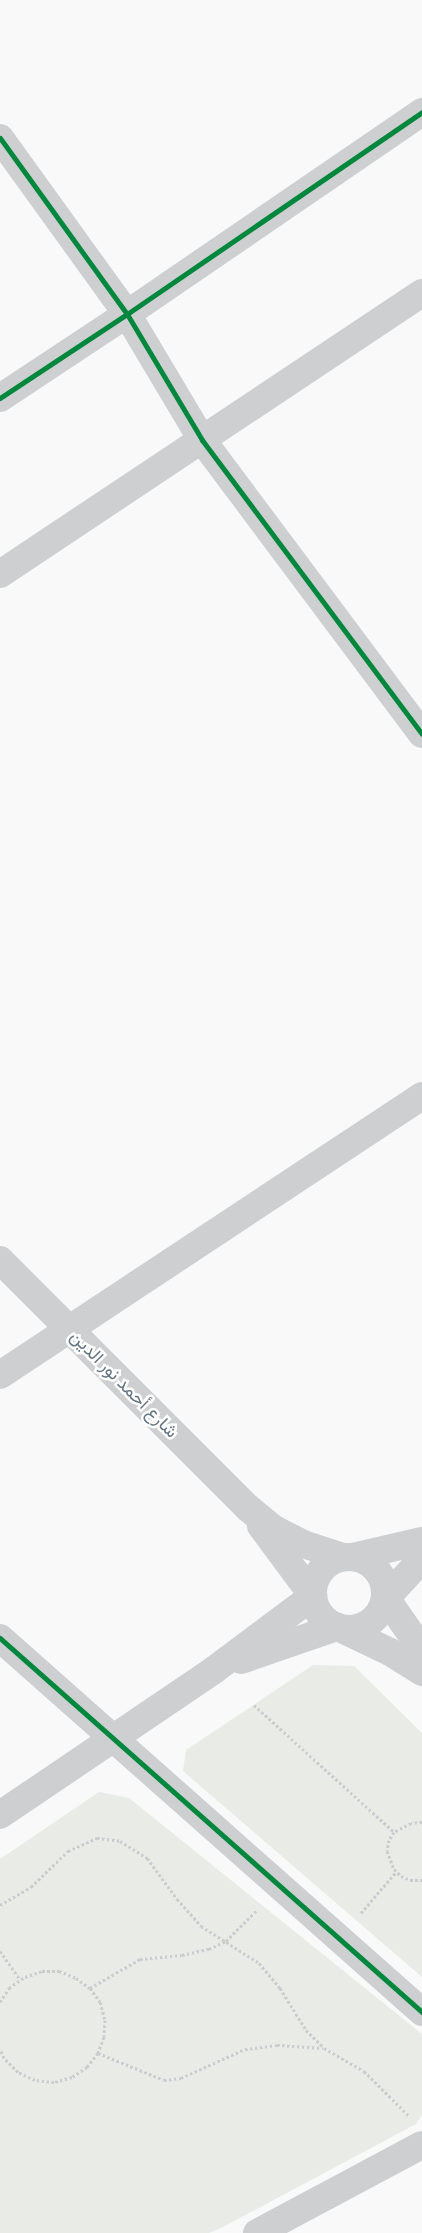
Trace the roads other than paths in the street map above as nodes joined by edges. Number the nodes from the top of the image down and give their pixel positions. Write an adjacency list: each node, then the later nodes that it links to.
1 (422, 112): 4 (street)
2 (0, 138): 4 (street)
3 (422, 293): 6 (street)
4 (127, 314): 5 (street); 6 (street)
5 (0, 398)
6 (202, 440): 7 (street); 8 (street)
7 (0, 574)
8 (422, 734)
9 (422, 1096): 11 (street)
10 (0, 1260): 11 (street, شارع أحمد نور الدين)
11 (68, 1329): 12 (street); 13 (street, شارع أحمد نور الدين)
12 (0, 1376)
13 (248, 1508): 15 (street, شارع أحمد نور الدين); 17 (street, شارع أحمد نور الدين)
14 (422, 1541): 15 (street)
15 (348, 1557): 17 (street); 18 (street)
16 (422, 1559): 18 (street)
17 (313, 1596): 19 (street); 22 (street)
18 (386, 1598): 19 (street); 21 (street)
19 (340, 1628): 22 (street); 23 (street)
20 (0, 1638): 24 (street)
21 (422, 1650)
22 (214, 1670): 24 (street)
23 (422, 1672)
24 (114, 1740): 25 (street); 26 (street)
25 (0, 1815)
26 (422, 2012)
27 (422, 2145): 28 (street)
28 (258, 2233)

